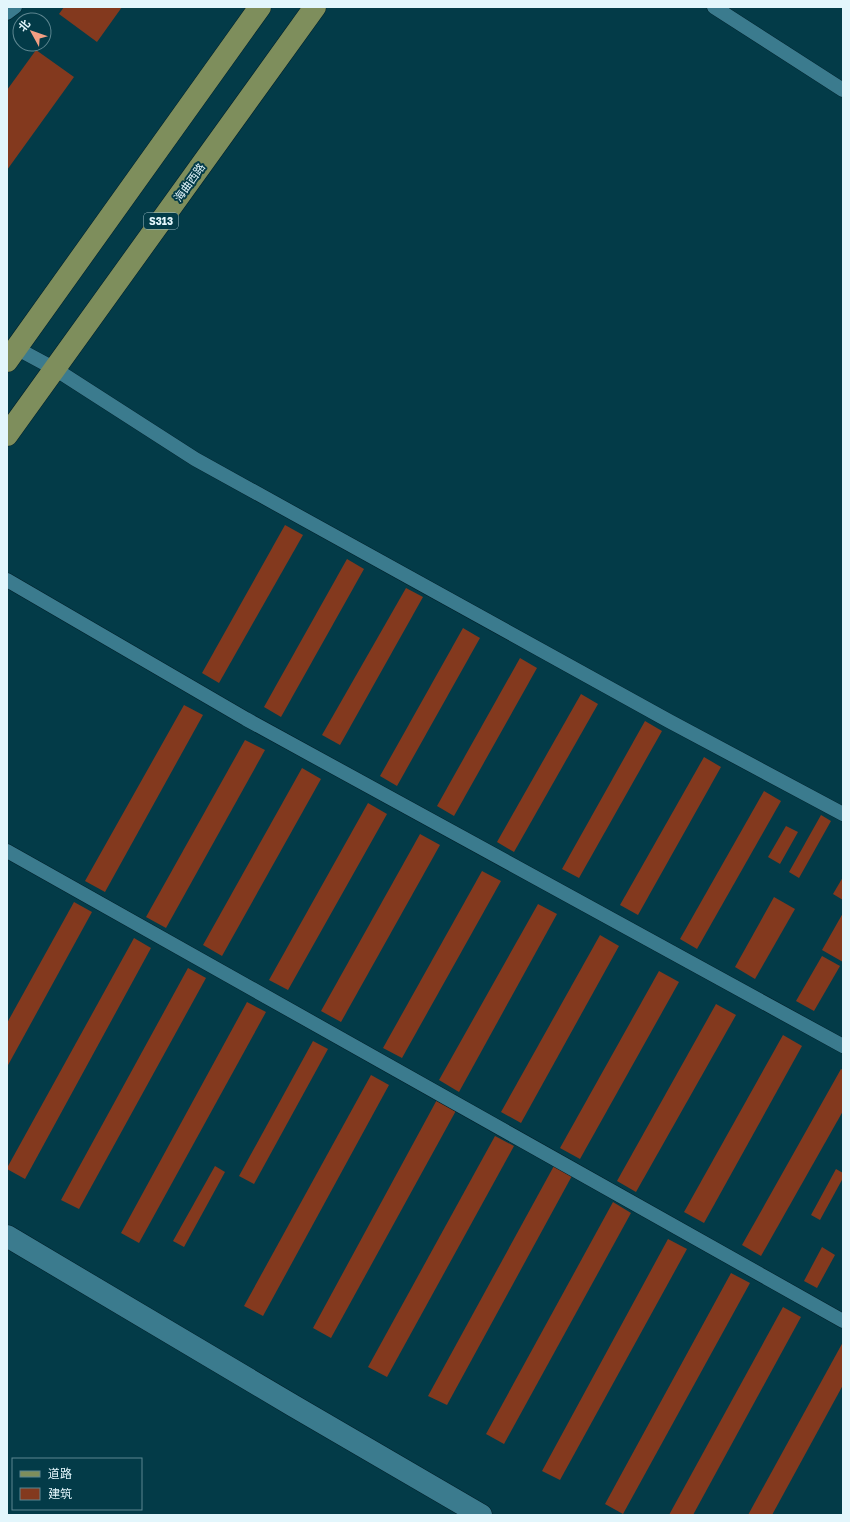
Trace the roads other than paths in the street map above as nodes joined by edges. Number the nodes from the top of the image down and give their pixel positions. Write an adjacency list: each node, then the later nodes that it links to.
1 (16, 7): 5 (lane)
2 (260, 7): 7 (main road)
3 (315, 7): 8 (main road, 海曲西路 / S313)
4 (714, 7): 6 (lane)
5 (7, 13)
6 (843, 90)
7 (12, 354): 8 (lane)
8 (55, 369): 9 (main road, 海曲西路 / S313); 11 (lane)
9 (7, 435)
10 (7, 580): 13 (lane)
11 (843, 814)
12 (7, 851): 15 (lane)
13 (843, 1046)
14 (7, 1236): 16 (street)
15 (843, 1321)
16 (481, 1515)

